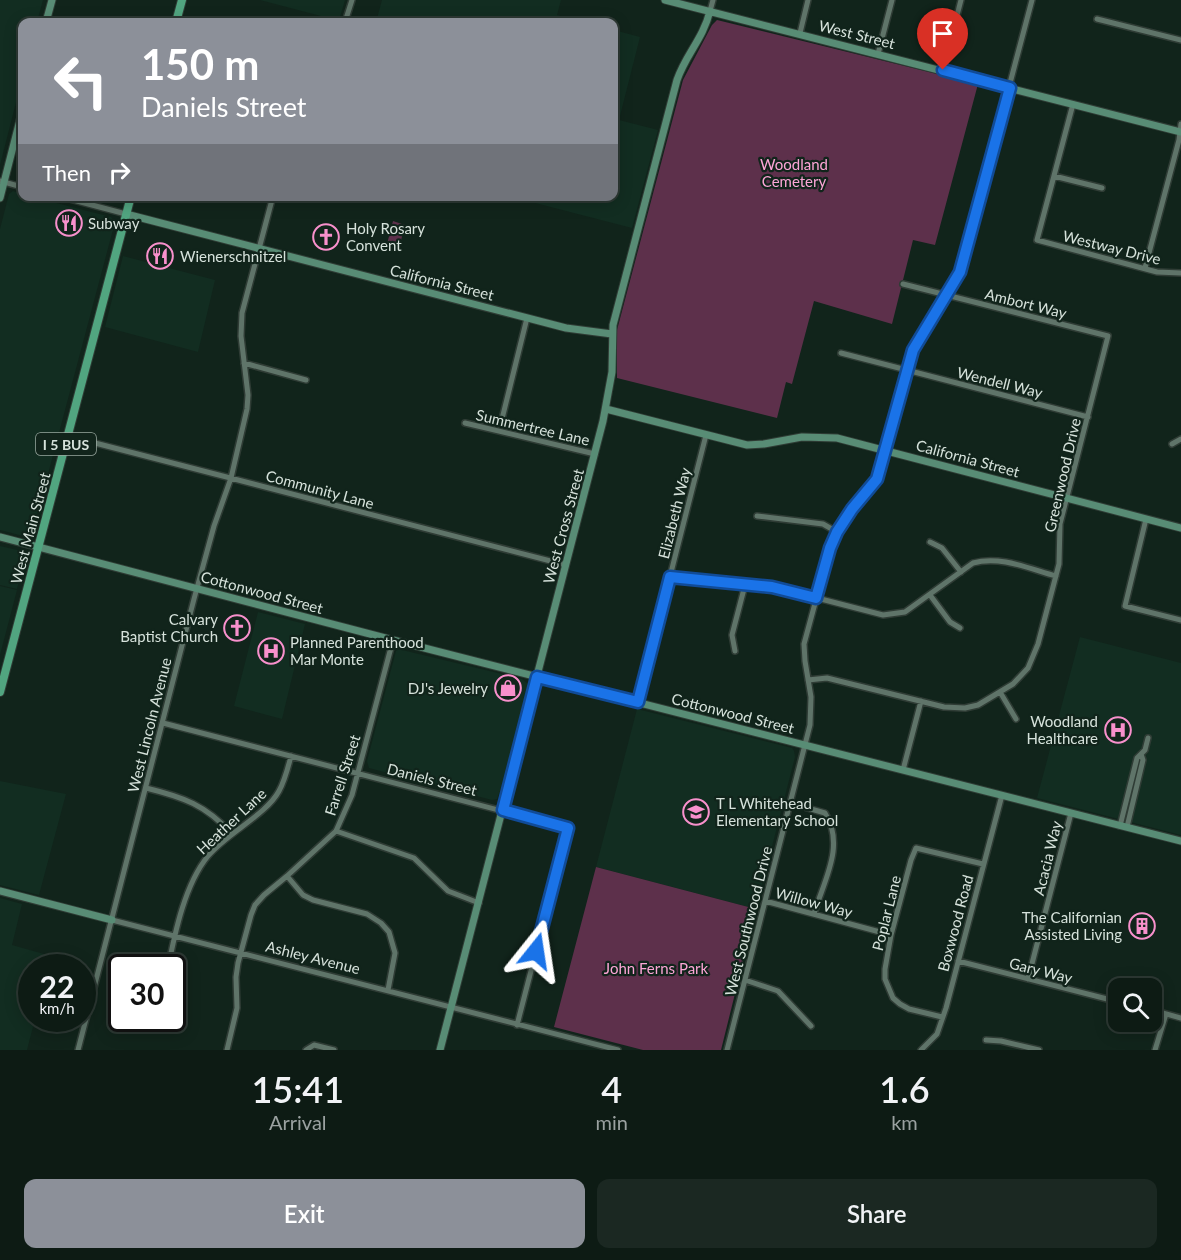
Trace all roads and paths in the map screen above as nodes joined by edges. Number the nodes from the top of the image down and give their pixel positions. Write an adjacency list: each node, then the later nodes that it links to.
1 (52, 0): 11 (street)
2 (182, 0): 12 (main road)
3 (352, 0): 13 (street)
4 (664, 0): 10 (street, West Street)
5 (713, 0): 10 (street)
6 (808, 0): 15 (street)
7 (892, 0): 17 (street)
8 (961, 0): 18 (street)
9 (1032, 0): 19 (street, West Southwood Drive)
10 (710, 11): 15 (street, West Street); 38 (street, West Cross Street)
11 (47, 18)
12 (177, 18)
13 (346, 18)
14 (1097, 19): 16 (street)
15 (800, 33): 17 (street, West Street)
16 (1181, 40)
17 (878, 54): 18 (street, West Street)
18 (943, 70): 19 (street, West Street)
19 (1010, 88): 20 (street, West Street); 36 (street, West Southwood Drive)
20 (1073, 104): 22 (street, West Street); 23 (street)
21 (18, 126): 24 (street)
22 (1181, 129): 33 (street)
23 (1054, 176): 26 (street); 33 (street, Westway Drive)
24 (2, 182): 25 (street); 27 (street)
25 (18, 186)
26 (1102, 188)
27 (0, 198)
28 (77, 201): 31 (street, California Street)
29 (130, 201): 31 (main road, West Main Street / I 5 BUS)
30 (272, 201): 32 (street, West Lincoln Avenue)
31 (126, 214): 32 (street, California Street); 49 (main road, West Main Street / I 5 BUS)
32 (259, 249): 37 (street, California Street); 41 (street, West Lincoln Avenue)
33 (1145, 268): 34 (street, Westway Drive)
34 (1181, 273)
35 (903, 284): 36 (street, Ambort Way)
36 (947, 295): 39 (street, Ambort Way); 42 (street, West Southwood Drive)
37 (527, 318): 38 (street, California Street); 47 (street)
38 (612, 334): 44 (street, West Cross Street)
39 (1108, 336): 45 (street, Greenwood Drive)
40 (841, 353): 42 (street, Wendell Way)
41 (244, 363): 43 (street); 54 (street, West Lincoln Avenue)
42 (907, 371): 45 (street, Wendell Way); 52 (street, West Southwood Drive)
43 (306, 380)
44 (606, 409): 48 (street, California Street); 53 (street, West Cross Street)
45 (1088, 417): 55 (street, Greenwood Drive)
46 (465, 423): 53 (street, Summertree Lane)
47 (501, 423)
48 (706, 435): 52 (street, California Street); 66 (street, Elizabeth Way)
49 (68, 436): 54 (street, Community Lane); 62 (main road, West Main Street / I 5 BUS)
50 (1181, 439): 51 (street)
51 (1172, 444)
52 (886, 451): 55 (street, California Street); 59 (street, West Southwood Drive)
53 (596, 454): 63 (street, West Cross Street)
54 (231, 478): 63 (street, Community Lane); 68 (street, West Lincoln Avenue)
55 (1067, 499): 57 (street, California Street); 65 (street, Greenwood Drive)
56 (757, 516): 59 (street)
57 (1146, 519): 58 (street, California Street); 71 (street)
58 (1181, 528)
59 (837, 532): 70 (street, West Southwood Drive)
60 (0, 537): 62 (street, Cottonwood Street)
61 (930, 542): 64 (street)
62 (39, 547): 68 (street, Cottonwood Street); 77 (main road, West Main Street / I 5 BUS)
63 (566, 565): 75 (street, West Cross Street)
64 (961, 572): 65 (street); 69 (street)
65 (1056, 576): 78 (street, Greenwood Drive)
66 (670, 577): 67 (street); 80 (street, Elizabeth Way)
67 (745, 585): 70 (street); 74 (street)
68 (197, 589): 73 (street, Cottonwood Street); 82 (street, West Lincoln Avenue)
69 (930, 595): 70 (street); 72 (street)
70 (816, 598): 76 (street, West Southwood Drive)
71 (1181, 620)
72 (960, 627)
73 (393, 640): 75 (street, Cottonwood Street); 87 (street, Farrell Street)
74 (735, 651)
75 (537, 677): 80 (street, Cottonwood Street); 91 (street, West Cross Street)
76 (808, 680): 79 (street, Greenwood Drive); 84 (street, West Southwood Drive)
77 (0, 692)
78 (1000, 692): 79 (street, Greenwood Drive); 81 (street)
79 (921, 701): 86 (street)
80 (638, 702): 84 (street, Cottonwood Street)
81 (1016, 719)
82 (163, 723): 85 (street, Daniels Street); 88 (street, West Lincoln Avenue)
83 (1148, 738): 93 (street)
84 (805, 745): 86 (street, Cottonwood Street); 90 (street, West Southwood Drive)
85 (291, 756): 87 (street, Daniels Street); 95 (street, Heather Lane)
86 (903, 770): 89 (street, Cottonwood Street)
87 (357, 773): 91 (street, Daniels Street); 94 (street, Farrell Street)
88 (146, 789): 95 (street); 103 (street, West Lincoln Avenue)
89 (1002, 795): 92 (street, Cottonwood Street); 97 (street, Boxwood Road)
90 (790, 803): 100 (street, West Southwood Drive); 102 (street)
91 (503, 810): 101 (street, West Cross Street); 118 (street, Daniels Street)
92 (1071, 813): 93 (street, Cottonwood Street); 109 (street, Acacia Way)
93 (1123, 826): 96 (street, Cottonwood Street)
94 (336, 831): 98 (street, Farrell Street); 101 (street)
95 (232, 834): 105 (street, Heather Lane)
96 (1181, 841)
97 (983, 864): 104 (street, Poplar Lane); 108 (street, Boxwood Road)
98 (287, 876): 106 (street, Farrell Street); 111 (street)
99 (0, 891): 103 (street, Ashley Avenue)
100 (765, 902): 102 (street, Willow Way); 110 (street, West Southwood Drive)
101 (479, 903): 113 (street, West Cross Street)
102 (814, 914): 104 (street, Willow Way)
103 (112, 920): 105 (street, Ashley Avenue); 122 (street, West Lincoln Avenue)
104 (891, 935): 116 (street, Poplar Lane)
105 (176, 936): 106 (street, Ashley Avenue); 107 (street, Heather Lane)
106 (240, 953): 111 (street, Ashley Avenue); 123 (street, Farrell Street)
107 (172, 954)
108 (958, 961): 109 (street, Gary Way); 116 (street, Boxwood Road)
109 (1028, 979): 112 (street, Gary Way)
110 (745, 980): 119 (street); 128 (street, West Southwood Drive)
111 (388, 990): 113 (street, Ashley Avenue)
112 (1108, 999)
113 (452, 1007): 118 (street, Ashley Avenue); 126 (street, West Cross Street)
114 (1162, 1013): 115 (street)
115 (1166, 1014): 117 (street); 131 (street)
116 (942, 1017): 129 (street, Boxwood Road)
117 (1181, 1018)
118 (517, 1024): 127 (street, Ashley Avenue)
119 (811, 1026)
120 (986, 1040): 121 (street)
121 (1023, 1048): 130 (street)
122 (78, 1050)
123 (227, 1050)
124 (307, 1050): 125 (street)
125 (334, 1050)
126 (440, 1050)
127 (618, 1050)
128 (727, 1050)
129 (921, 1050)
130 (1039, 1050)
131 (1155, 1050)

